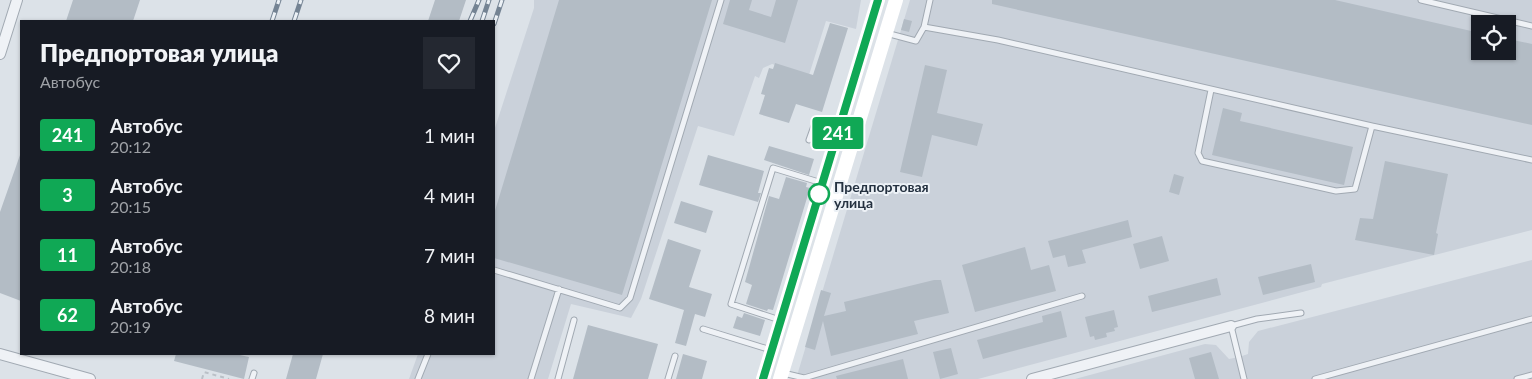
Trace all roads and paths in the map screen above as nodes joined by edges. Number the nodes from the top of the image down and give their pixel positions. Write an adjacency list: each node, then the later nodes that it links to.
1 (17, 0): 10 (street)
2 (721, 0): 18 (lane)
3 (878, 0): 13 (main road)
4 (896, 0): 9 (main road)
5 (930, 0): 8 (lane)
6 (1421, 0): 7 (lane)
7 (1532, 26)
8 (924, 27): 9 (lane); 11 (lane)
9 (886, 33): 31 (main road)
10 (0, 54)
11 (1211, 90): 12 (lane); 12 (lane)
12 (1372, 126): 15 (lane)
13 (838, 133): 14 (lane); 16 (main road)
14 (810, 140)
15 (1532, 160)
16 (823, 183): 23 (main road); 23 (lane)
17 (495, 270): 18 (lane)
18 (559, 289): 36 (lane)
19 (1082, 296): 31 (lane)
20 (1301, 314): 24 (lane)
21 (1532, 319): 42 (lane)
22 (574, 320): 37 (lane)
23 (781, 320): 26 (main road)
24 (1231, 326): 40 (street); 41 (lane)
25 (704, 329): 26 (lane)
26 (772, 350): 39 (main road)
27 (0, 354): 32 (street)
28 (428, 355): 35 (lane)
29 (675, 356): 38 (lane)
30 (1532, 375): 43 (lane)
31 (781, 376)
32 (90, 379)
33 (202, 379): 34 (path)
34 (228, 379)
35 (418, 379)
36 (531, 379)
37 (558, 379)
38 (668, 379)
39 (763, 379)
40 (1032, 379)
41 (1244, 379)
42 (1315, 379)
43 (1517, 379)

